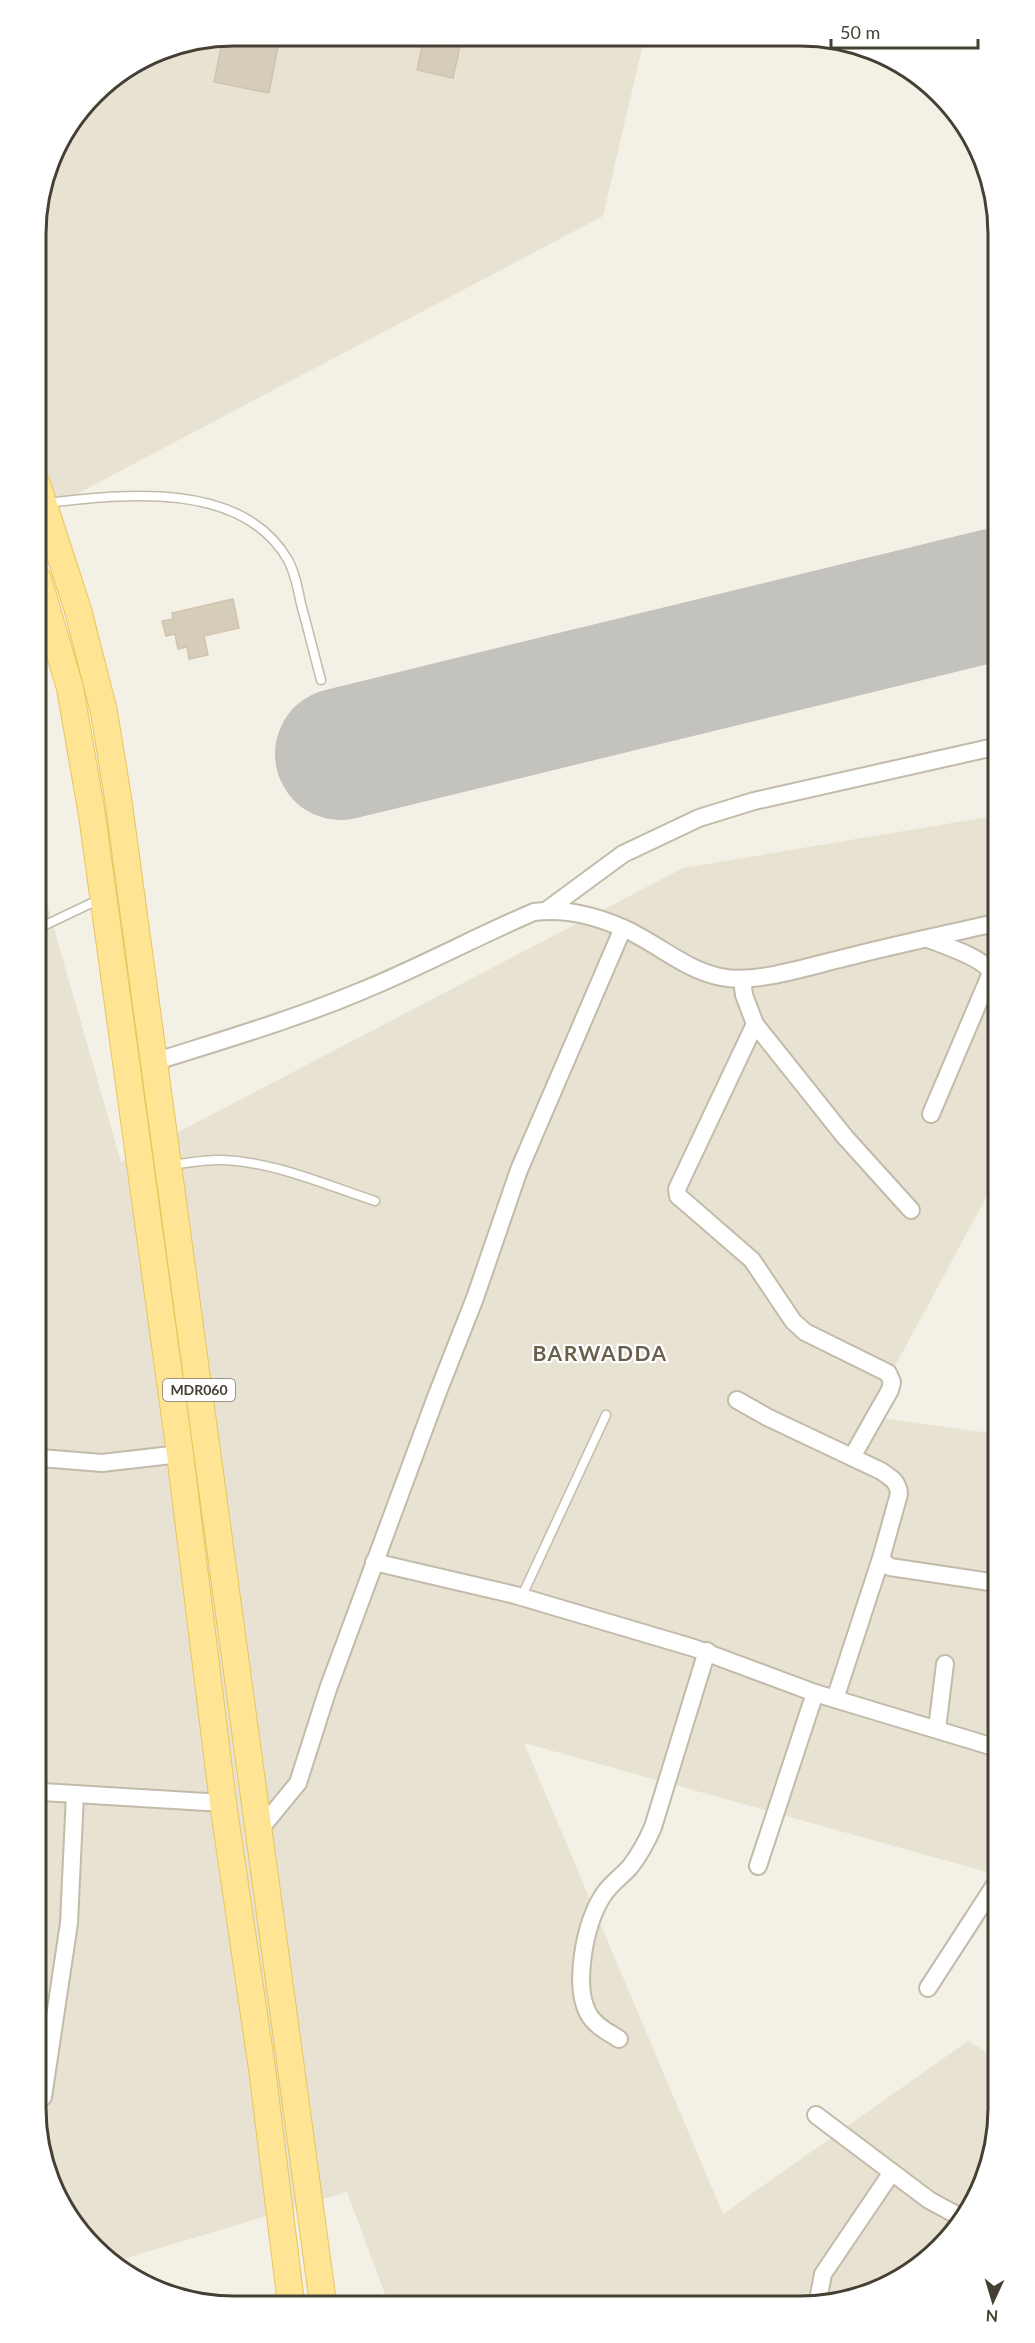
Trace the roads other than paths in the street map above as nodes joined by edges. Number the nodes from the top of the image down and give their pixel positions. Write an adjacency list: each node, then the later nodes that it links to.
1 (47, 498): 4 (lane)
2 (47, 519): 6 (main road, MDR060)
3 (47, 610): 6 (main road, MDR060)
4 (321, 680)
5 (988, 748): 7 (street)
6 (117, 896): 8 (lane); 16 (main road, MDR060); 23 (main road, MDR060)
7 (547, 910): 10 (street); 16 (street)
8 (47, 925)
9 (988, 925): 11 (street)
10 (623, 928): 13 (street); 27 (street)
11 (928, 939): 12 (street); 13 (street)
12 (988, 966)
13 (742, 979): 15 (street)
14 (988, 980): 17 (street)
15 (755, 1024): 20 (street); 24 (street)
16 (154, 1062): 18 (main road, MDR060)
17 (931, 1114)
18 (168, 1165): 19 (lane); 39 (main road, MDR060)
19 (375, 1201)
20 (911, 1210)
21 (737, 1400): 24 (street)
22 (606, 1415): 29 (lane)
23 (180, 1454): 25 (street); 38 (main road, MDR060)
24 (852, 1457): 26 (street)
25 (47, 1459)
26 (882, 1555): 28 (street); 33 (street)
27 (374, 1562): 29 (street); 39 (street)
28 (988, 1582)
29 (521, 1598): 30 (street)
30 (707, 1651): 32 (street); 43 (street)
31 (945, 1664): 34 (street)
32 (815, 1693): 33 (street); 40 (street)
33 (835, 1699): 34 (street)
34 (937, 1729): 35 (street)
35 (988, 1745)
36 (47, 1792): 37 (street)
37 (75, 1794): 38 (street); 44 (street)
38 (223, 1803): 49 (main road, MDR060)
39 (257, 1833): 50 (main road, MDR060)
40 (758, 1866)
41 (988, 1895): 42 (street)
42 (928, 1988)
43 (619, 2039)
44 (47, 2052)
45 (816, 2115): 46 (street)
46 (892, 2172): 47 (street); 48 (street)
47 (955, 2214)
48 (819, 2295)
49 (290, 2296)
50 (321, 2296)

